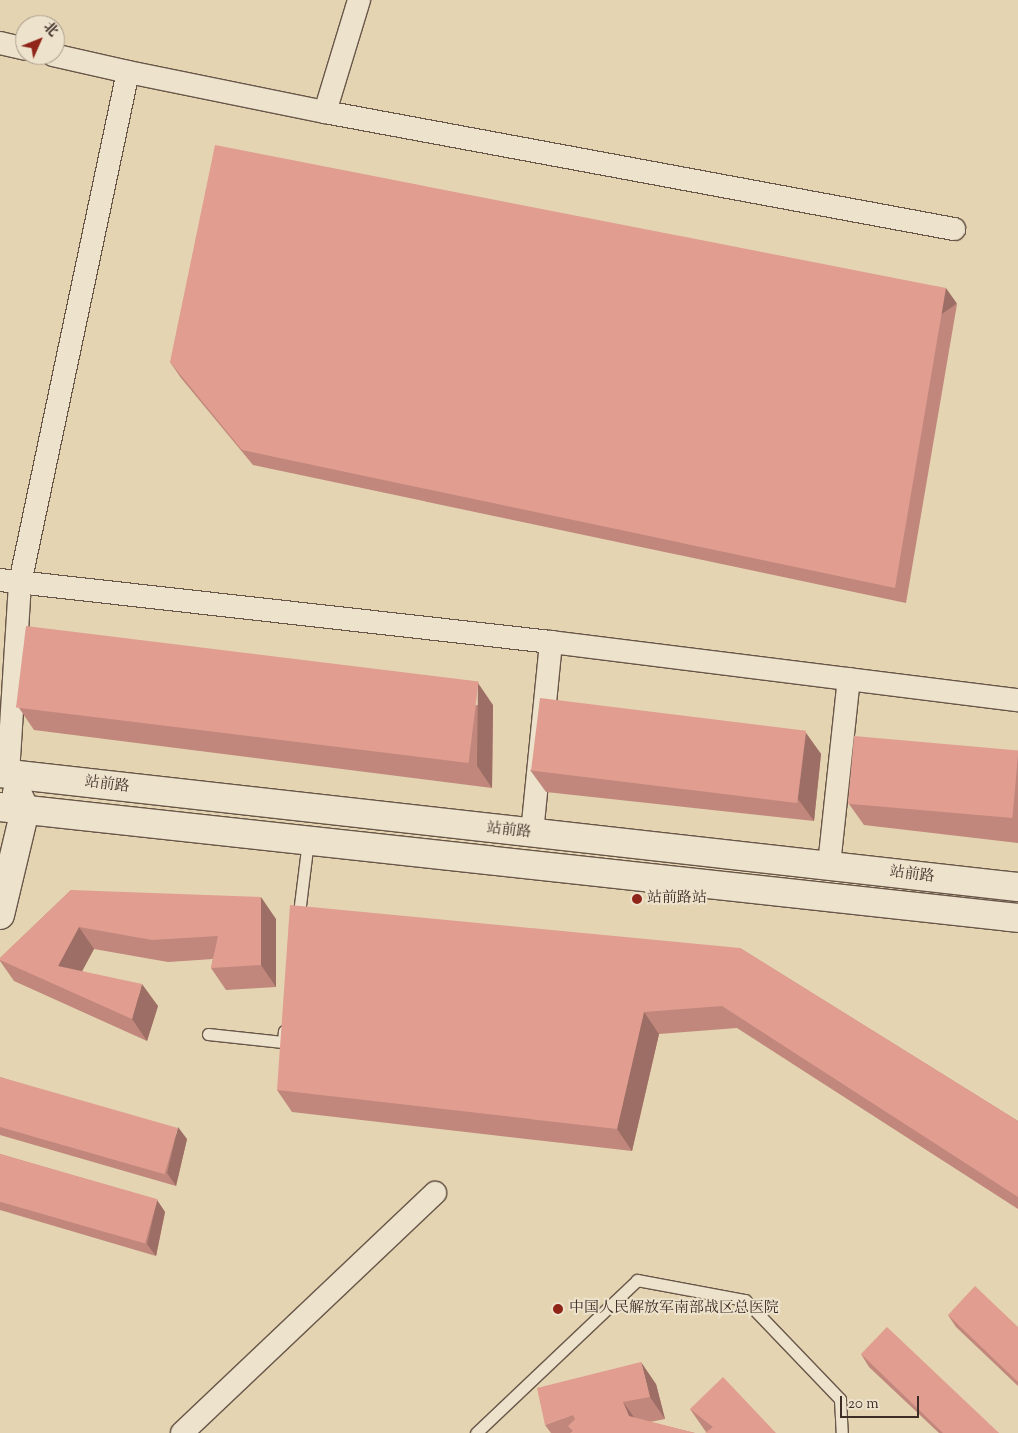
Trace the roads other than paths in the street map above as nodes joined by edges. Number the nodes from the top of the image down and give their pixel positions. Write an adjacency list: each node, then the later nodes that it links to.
1 (359, 0): 6 (street)
2 (0, 43): 3 (street)
3 (15, 47)
4 (65, 58): 5 (street)
5 (128, 72): 6 (street); 8 (street)
6 (325, 112): 7 (street)
7 (954, 229)
8 (10, 581): 9 (street); 12 (street)
9 (551, 642): 10 (street); 14 (street)
10 (849, 679): 11 (street); 16 (street)
11 (1018, 700)
12 (4, 774): 13 (street); 14 (street, 站前路)
13 (13, 809): 15 (street, 站前路); 18 (street)
14 (532, 833): 16 (street, 站前路)
15 (308, 841): 19 (street, 站前路); 20 (lane)
16 (829, 865): 17 (street, 站前路)
17 (1018, 887)
18 (0, 915)
19 (1018, 918)
20 (296, 933)
21 (285, 1022): 22 (lane)
22 (208, 1034)
23 (435, 1193): 24 (street)
24 (182, 1433)
25 (476, 1433): 26 (lane)
26 (842, 1433)

